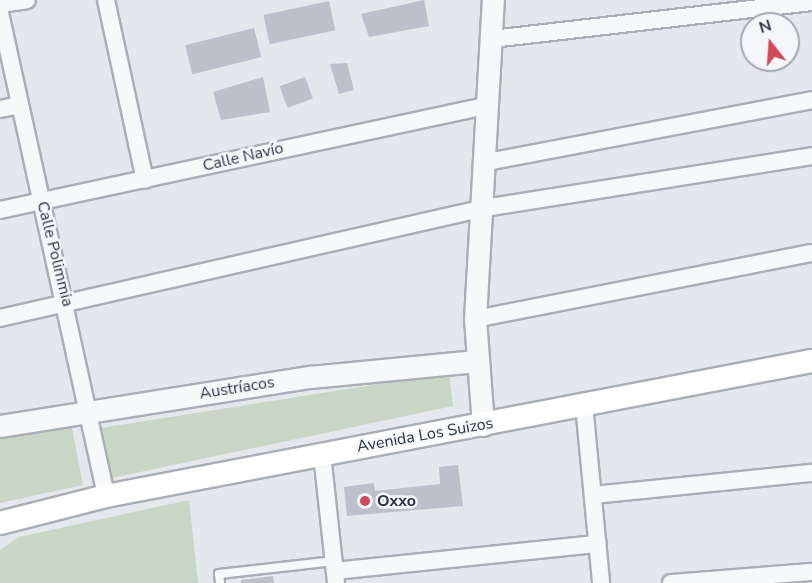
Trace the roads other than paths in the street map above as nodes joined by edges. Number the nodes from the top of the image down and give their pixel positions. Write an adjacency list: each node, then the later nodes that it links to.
1 (27, 0): 5 (street)
2 (106, 0): 14 (street)
3 (493, 0): 7 (street)
4 (808, 2): 7 (street)
5 (0, 4)
6 (0, 13): 9 (street, Calle Polimmia)
7 (492, 39): 10 (street)
8 (812, 100): 13 (street)
9 (20, 105): 11 (street); 15 (street, Calle Polimmia)
10 (486, 106): 13 (street); 14 (street, Calle Navío)
11 (0, 109)
12 (812, 156): 16 (street)
13 (482, 163): 16 (street)
14 (145, 180): 15 (street, Calle Navío)
15 (41, 200): 17 (street, Calle Navío); 19 (street, Calle Polimmia)
16 (478, 209): 19 (street); 21 (street)
17 (0, 210)
18 (812, 253): 21 (street)
19 (68, 304): 20 (street); 25 (street, Calle Polimmia)
20 (0, 318)
21 (475, 319): 22 (street)
22 (476, 361): 25 (street, Austríacos); 26 (street)
23 (812, 361): 24 (main road, Avenida Los Suizos)
24 (584, 405): 26 (main road, Avenida Los Suizos); 31 (street)
25 (90, 410): 27 (street, Austríacos); 30 (street, Calle Polimmia)
26 (483, 425): 28 (main road, Avenida Los Suizos)
27 (0, 426)
28 (322, 454): 30 (main road, Avenida Los Suizos); 36 (street)
29 (812, 473): 31 (street)
30 (106, 495): 32 (main road, Avenida Los Suizos)
31 (594, 495): 35 (street)
32 (38, 512): 33 (street); 34 (main road, Avenida Los Suizos)
33 (0, 519)
34 (0, 523)
35 (598, 544): 36 (street); 39 (street)
36 (335, 572): 38 (lane)
37 (812, 572): 40 (street)
38 (220, 583)
39 (601, 583)
40 (671, 583)

